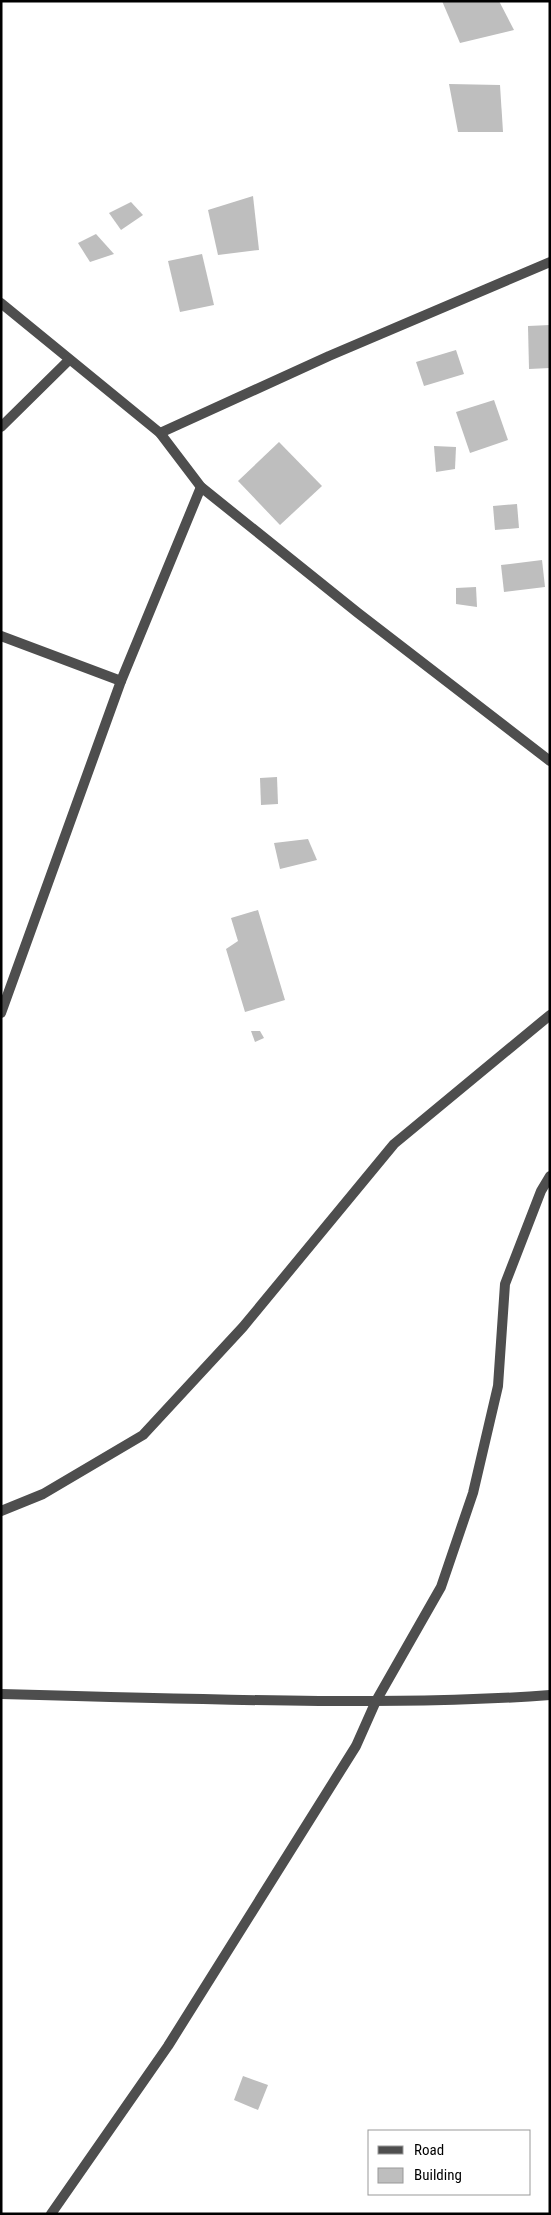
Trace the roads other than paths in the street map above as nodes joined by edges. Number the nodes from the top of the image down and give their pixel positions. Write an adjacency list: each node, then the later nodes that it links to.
1 (550, 262): 5 (street)
2 (1, 303): 3 (street)
3 (69, 360): 4 (street); 5 (street)
4 (1, 427)
5 (160, 433): 6 (street)
6 (201, 487): 8 (street); 9 (street)
7 (1, 636): 8 (street)
8 (120, 681): 10 (street)
9 (550, 760)
10 (1, 1013)
11 (550, 1016): 13 (street)
12 (550, 1176): 16 (street)
13 (1, 1511)
14 (1, 1694): 16 (street)
15 (550, 1695): 16 (street)
16 (376, 1701): 17 (street)
17 (51, 2214)

